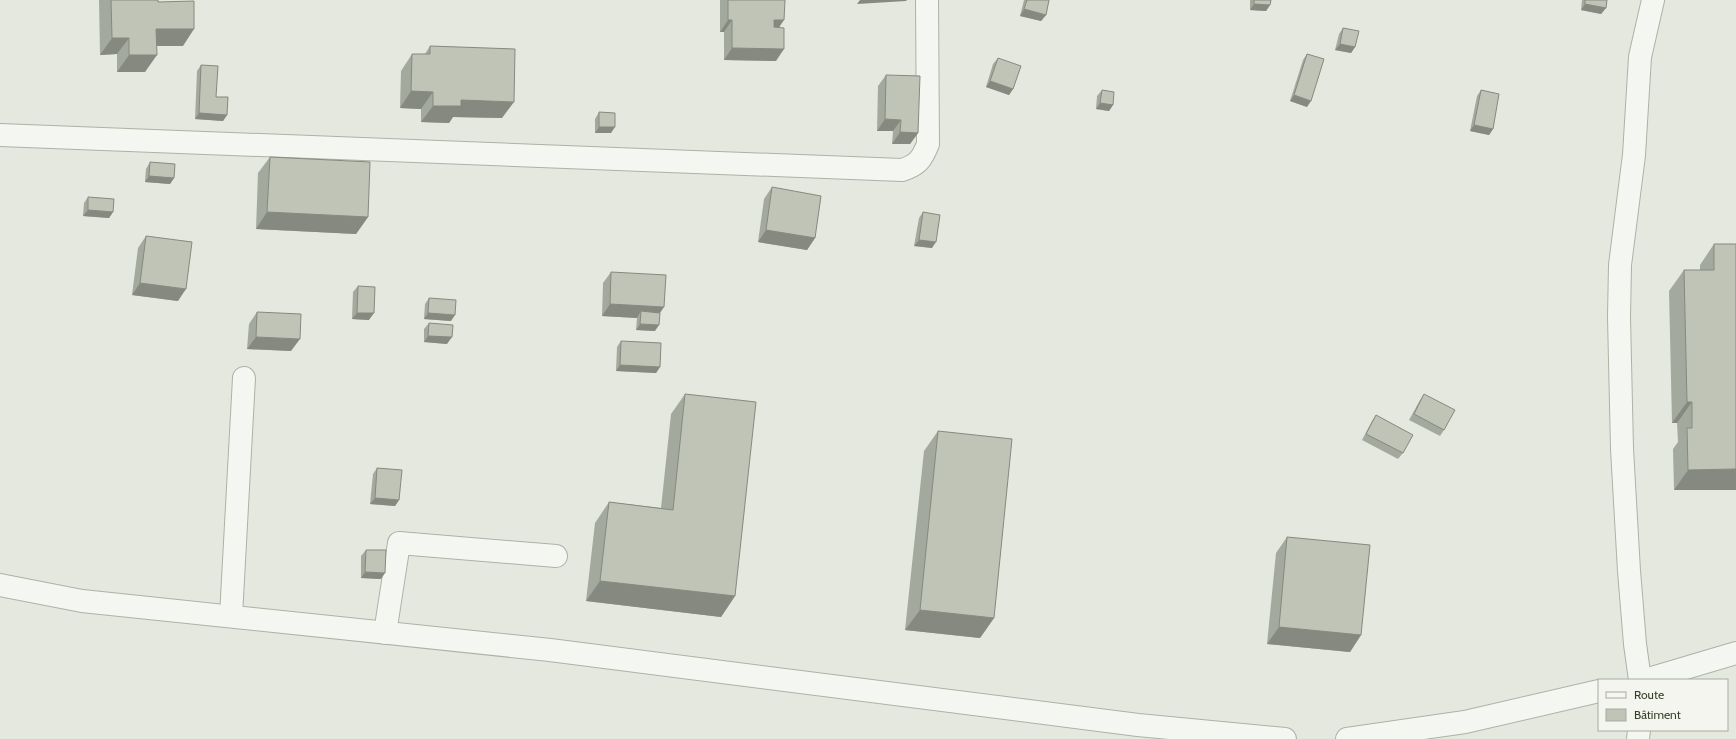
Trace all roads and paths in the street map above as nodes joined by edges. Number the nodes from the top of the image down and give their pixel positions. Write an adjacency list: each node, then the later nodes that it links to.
1 (927, 0): 3 (street)
2 (1653, 0): 10 (street)
3 (0, 135)
4 (244, 378): 7 (street)
5 (556, 556): 8 (street)
6 (0, 585): 7 (street)
7 (231, 616): 8 (street)
8 (385, 633): 13 (street)
9 (1736, 653): 11 (street)
10 (1640, 679)
11 (1648, 679)
12 (1598, 691): 14 (street)
13 (1285, 739)
14 (1347, 739)

